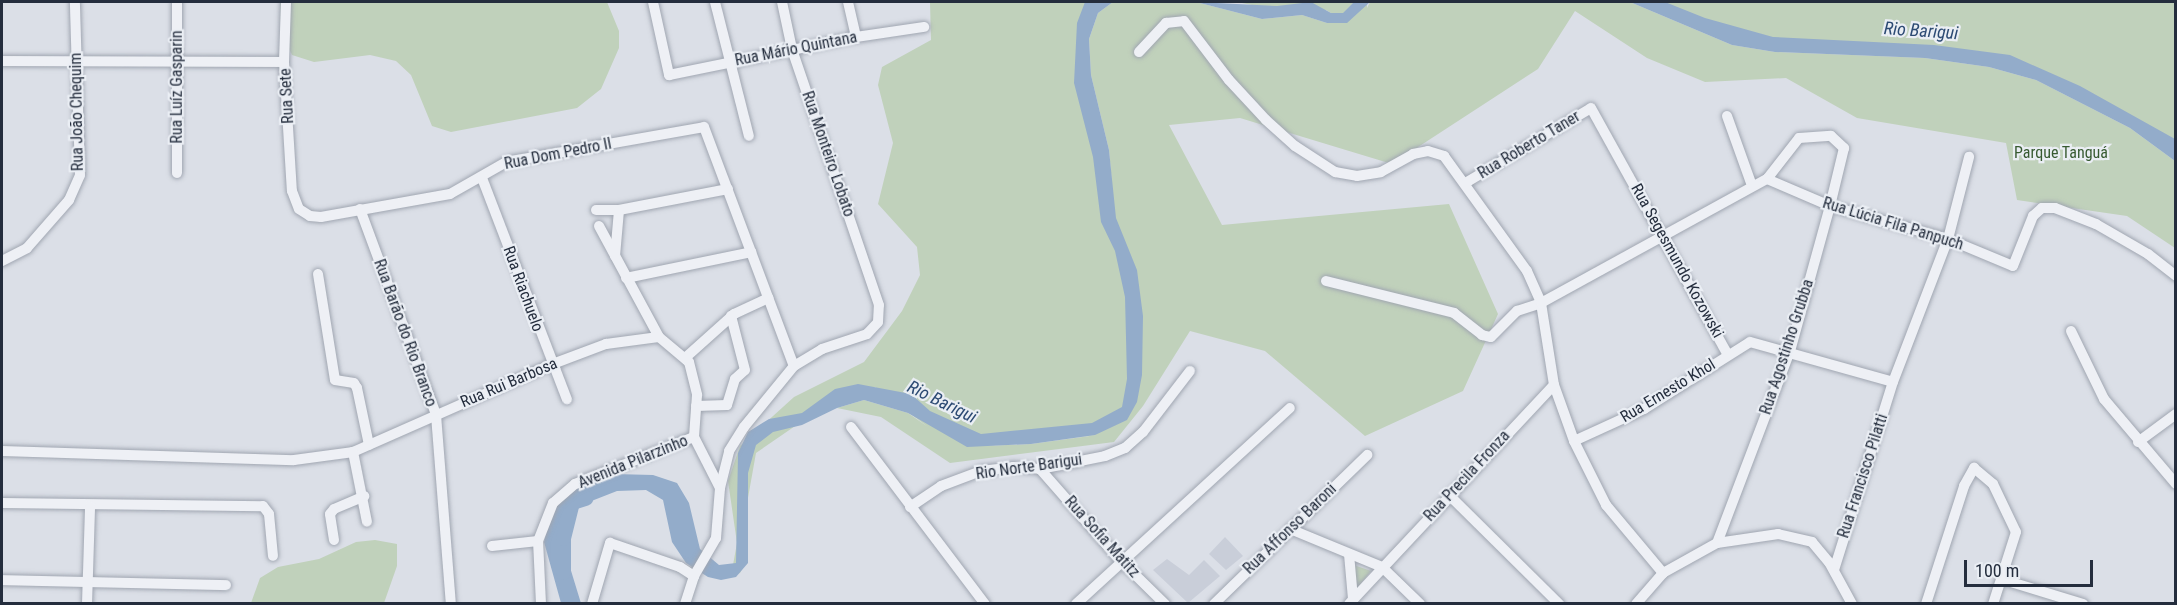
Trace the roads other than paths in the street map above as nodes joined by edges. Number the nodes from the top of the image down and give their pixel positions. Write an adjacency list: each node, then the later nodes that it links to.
1 (75, 2): 12 (street, Rua João Chequim)
2 (177, 2): 13 (street, Rua Luíz Gasparin)
3 (286, 2): 15 (street, Rua Sete)
4 (653, 2): 16 (street, Rua Mário Quintana)
5 (715, 2): 16 (street)
6 (782, 2): 10 (street, Rua Monteiro Lobato)
7 (848, 2): 9 (street)
8 (924, 27): 9 (street, Rua Mário Quintana)
9 (856, 37): 10 (street, Rua Mário Quintana)
10 (792, 49): 16 (street, Rua Mário Quintana); 52 (street, Rua Monteiro Lobato)
11 (1139, 52): 24 (street)
12 (76, 60): 13 (street); 14 (street); 38 (street, Rua João Chequim)
13 (177, 60): 15 (street); 21 (street, Rua Luíz Gasparin)
14 (2, 61)
15 (284, 62): 27 (street, Rua Sete)
16 (728, 63): 19 (street)
17 (1591, 108): 24 (street, Rua Roberto Taner); 33 (street, Rua Segesmundo Kozowski)
18 (1727, 116): 25 (street)
19 (748, 136)
20 (1969, 157): 34 (street, Rua Francisco Pilatti)
21 (177, 172)
22 (482, 178): 26 (street, Rua Dom Pedro II); 29 (street, Rua Dom Pedro II); 51 (street, Rua Riachuelo)
23 (1767, 179): 25 (street); 28 (street, Rua Lúcia Fila Panpuch); 28 (street, Rua Agostinho Grubba)
24 (1467, 182): 44 (street)
25 (1752, 186): 33 (street)
26 (728, 189): 31 (street); 36 (street)
27 (292, 191): 29 (street, Rua Dom Pedro II)
28 (1830, 206): 34 (street, Rua Lúcia Fila Panpuch); 48 (street, Rua Agostinho Grubba)
29 (360, 209): 60 (street, Rua Barão do Rio Branco)
30 (596, 210): 31 (street)
31 (619, 210): 37 (street)
32 (598, 226): 37 (street)
33 (1664, 234): 44 (street); 49 (street, Rua Segesmundo Kozowski)
34 (1948, 239): 40 (street, Rua Lúcia Fila Panpuch); 54 (street, Rua Francisco Pilatti)
35 (2, 248): 38 (street)
36 (751, 252): 41 (street); 43 (street)
37 (615, 256): 41 (street)
38 (4, 260)
39 (318, 274): 65 (street)
40 (2175, 276)
41 (626, 278): 47 (street)
42 (1326, 281): 44 (street)
43 (768, 298): 45 (street); 52 (street)
44 (1541, 303): 55 (street)
45 (731, 316): 50 (street); 57 (street)
46 (2071, 331): 64 (street)
47 (659, 337): 50 (street); 51 (street, Rua Rui Barbosa)
48 (1790, 351): 49 (street, Rua Segesmundo Kozowski); 54 (street, Rua Segesmundo Kozowski); 81 (street, Rua Agostinho Grubba)
49 (1728, 355): 63 (street, Rua Ernesto Khol)
50 (685, 358): 57 (street)
51 (550, 365): 56 (street, Rua Riachuelo); 60 (street, Rua Rui Barbosa)
52 (794, 366): 71 (street)
53 (1190, 371): 69 (street, Rio Norte Barigui)
54 (1893, 382): 87 (street, Rua Francisco Pilatti)
55 (1554, 385): 63 (street); 72 (street, Rua Precila Fronza)
56 (567, 399)
57 (696, 406): 62 (street)
58 (1290, 408): 85 (street)
59 (2175, 414): 64 (street)
60 (436, 415): 65 (street, Rua Rui Barbosa); 96 (street, Rua Barão do Rio Branco)
61 (851, 427): 76 (street)
62 (694, 437): 71 (street, Avenida Pilarzinho); 80 (street, Avenida Pilarzinho)
63 (1574, 441): 88 (street)
64 (2139, 442): 70 (street)
65 (369, 445): 67 (street, Rua Rui Barbosa)
66 (2, 451): 67 (street, Rua Rui Barbosa)
67 (353, 452): 73 (street)
68 (1367, 456): 78 (street, Rua Affonso Baroni)
69 (1040, 469): 76 (street, Rio Norte Barigui); 85 (street, Rua Sofia Matitz)
70 (2175, 484)
71 (720, 488): 89 (street)
72 (1449, 495): 86 (street, Rua Precila Fronza); 105 (street)
73 (363, 496): 77 (street); 79 (street)
74 (2, 502): 75 (street)
75 (90, 506): 84 (street); 92 (street)
76 (910, 507): 100 (street)
77 (367, 522)
78 (1290, 529): 83 (street); 103 (street, Rua Affonso Baroni)
79 (334, 540)
80 (538, 541): 82 (street); 97 (street, Avenida Pilarzinho)
81 (1717, 543): 87 (street); 88 (street)
82 (492, 546)
83 (1349, 554): 86 (street); 94 (street)
84 (273, 556)
85 (1120, 560): 101 (street); 102 (street, Rua Sofia Matitz)
86 (1382, 567): 94 (street, Rua Precila Fronza); 104 (street)
87 (1834, 570): 107 (street)
88 (1664, 573): 106 (street)
89 (695, 575): 98 (street); 99 (street)
90 (2001, 579): 108 (street); 109 (street); 110 (street)
91 (2, 580): 92 (street)
92 (88, 581): 93 (street); 95 (street)
93 (226, 585)
94 (1351, 601)
95 (87, 603)
96 (451, 603)
97 (541, 603)
98 (592, 603)
99 (685, 603)
100 (985, 603)
101 (1076, 603)
102 (1165, 603)
103 (1214, 603)
104 (1420, 603)
105 (1559, 603)
106 (1636, 603)
107 (1852, 603)
108 (1926, 603)
109 (1993, 603)
110 (2083, 603)

